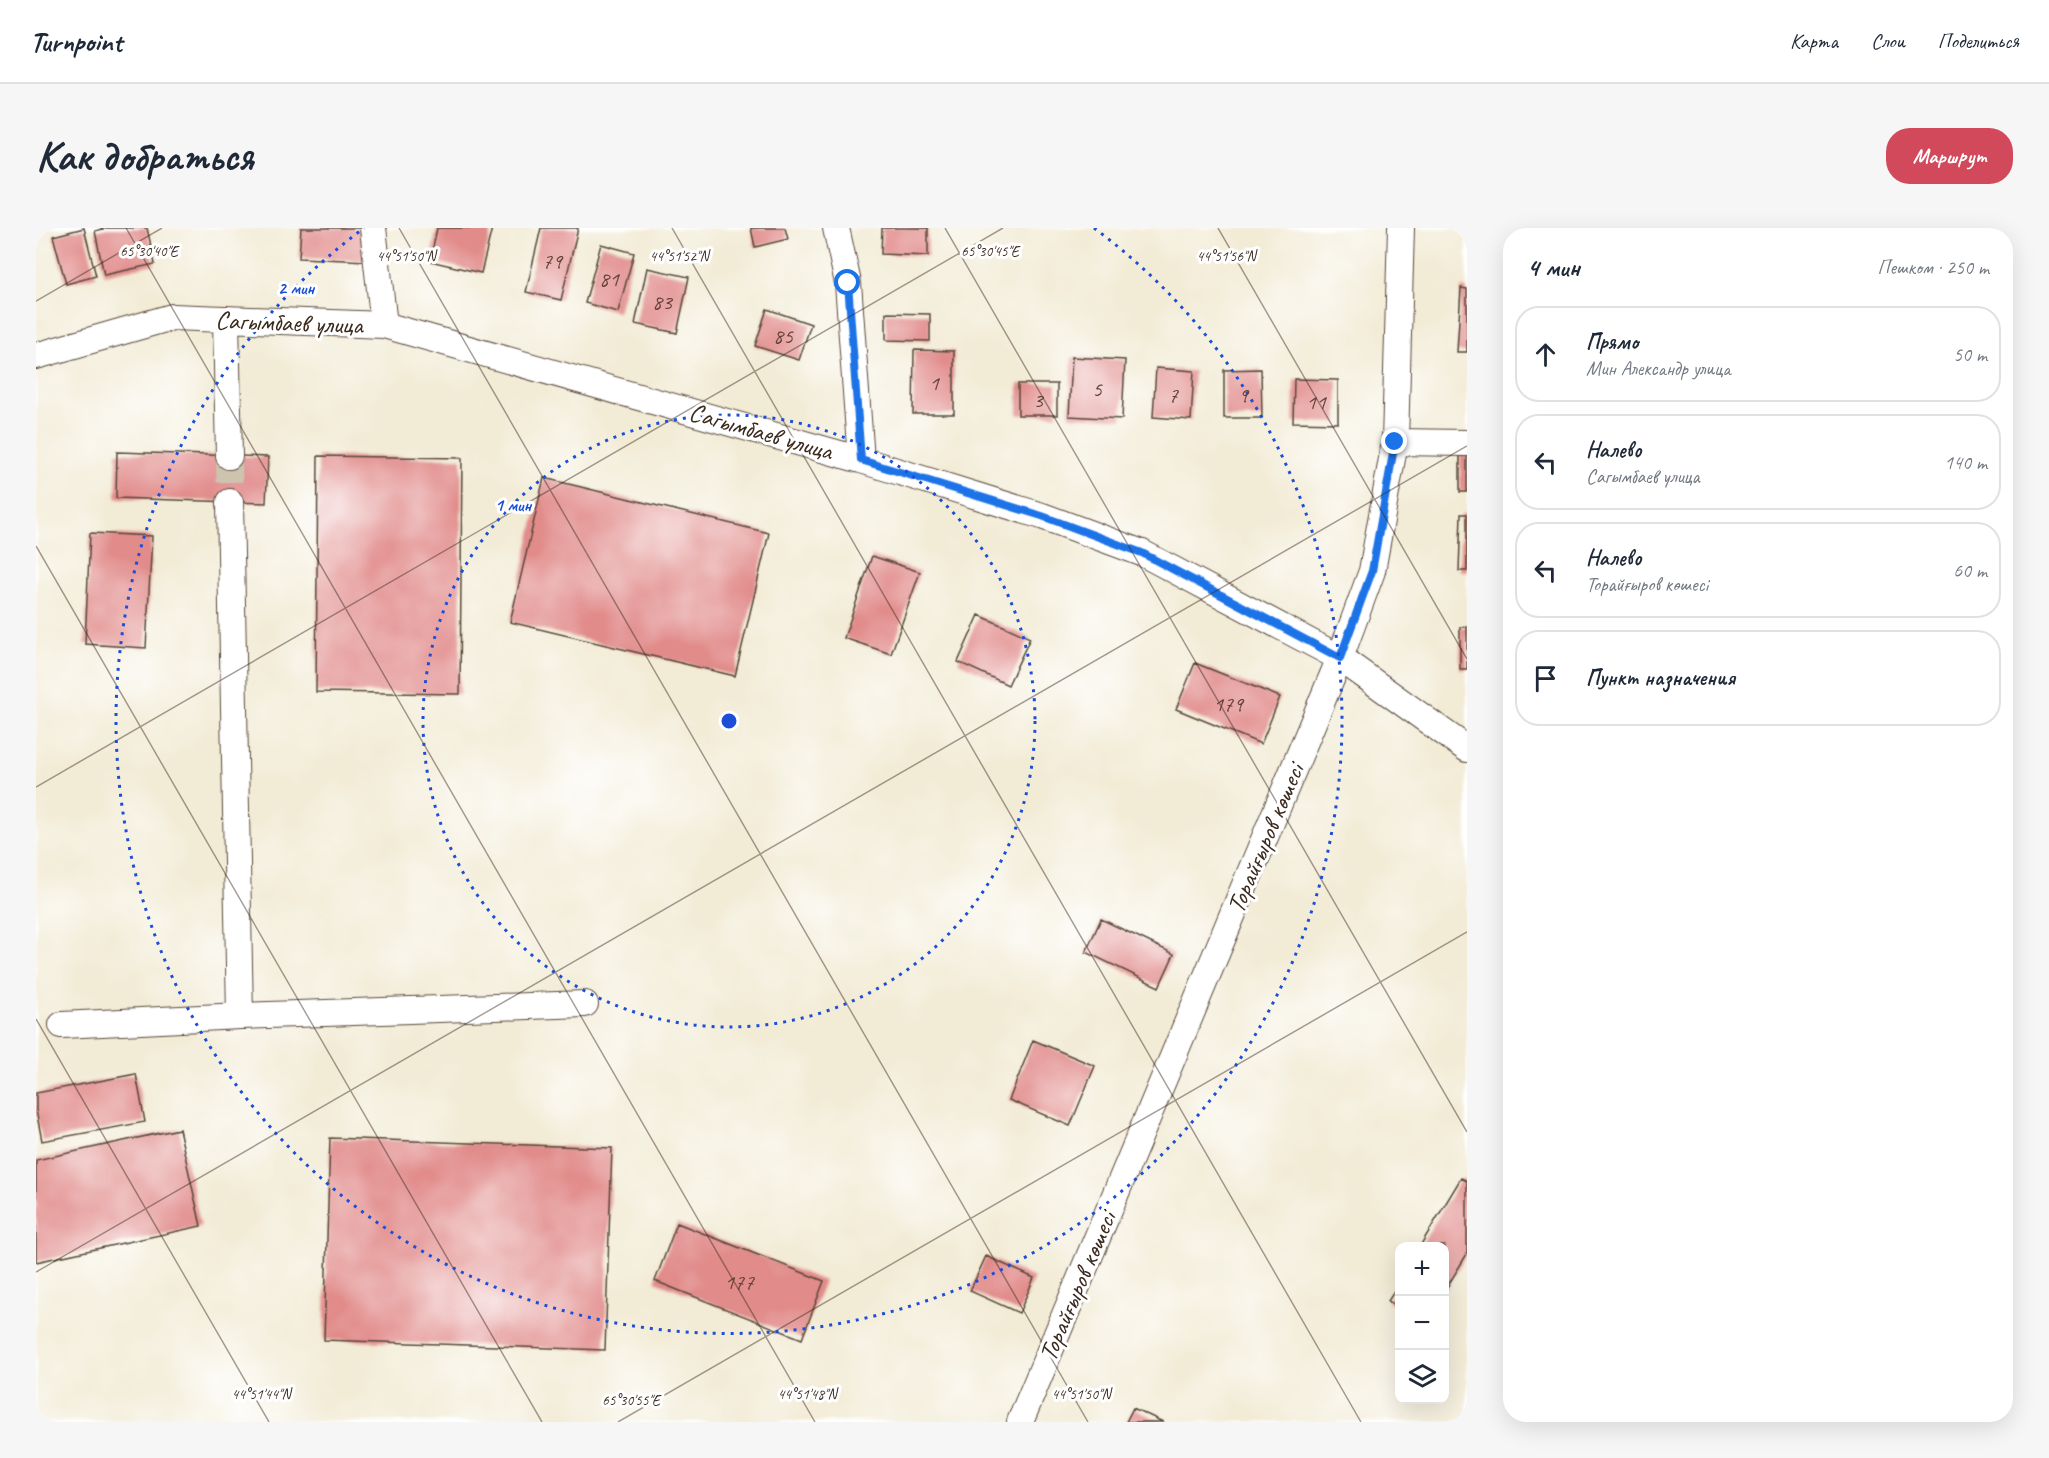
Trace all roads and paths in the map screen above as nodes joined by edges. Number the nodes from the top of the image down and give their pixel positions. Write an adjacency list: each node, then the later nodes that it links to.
1 (373, 228): 5 (street)
2 (836, 228): 10 (street)
3 (1401, 228): 7 (street, Торайғыров көшесі)
4 (226, 319): 5 (street, Сагымбаев улица); 6 (street, Сагымбаев улица); 9 (street)
5 (384, 325): 10 (street, Сагымбаев улица)
6 (36, 356)
7 (1395, 442): 8 (street); 12 (street, Торайғыров көшесі)
8 (1467, 443)
9 (229, 456)
10 (861, 460): 12 (street, Сагымбаев улица)
11 (230, 502): 15 (street)
12 (1340, 658): 13 (street, Сагымбаев улица); 17 (street, Торайғыров көшесі)
13 (1467, 749)
14 (585, 1004): 15 (street)
15 (240, 1016): 16 (street)
16 (62, 1024)
17 (1020, 1422)

